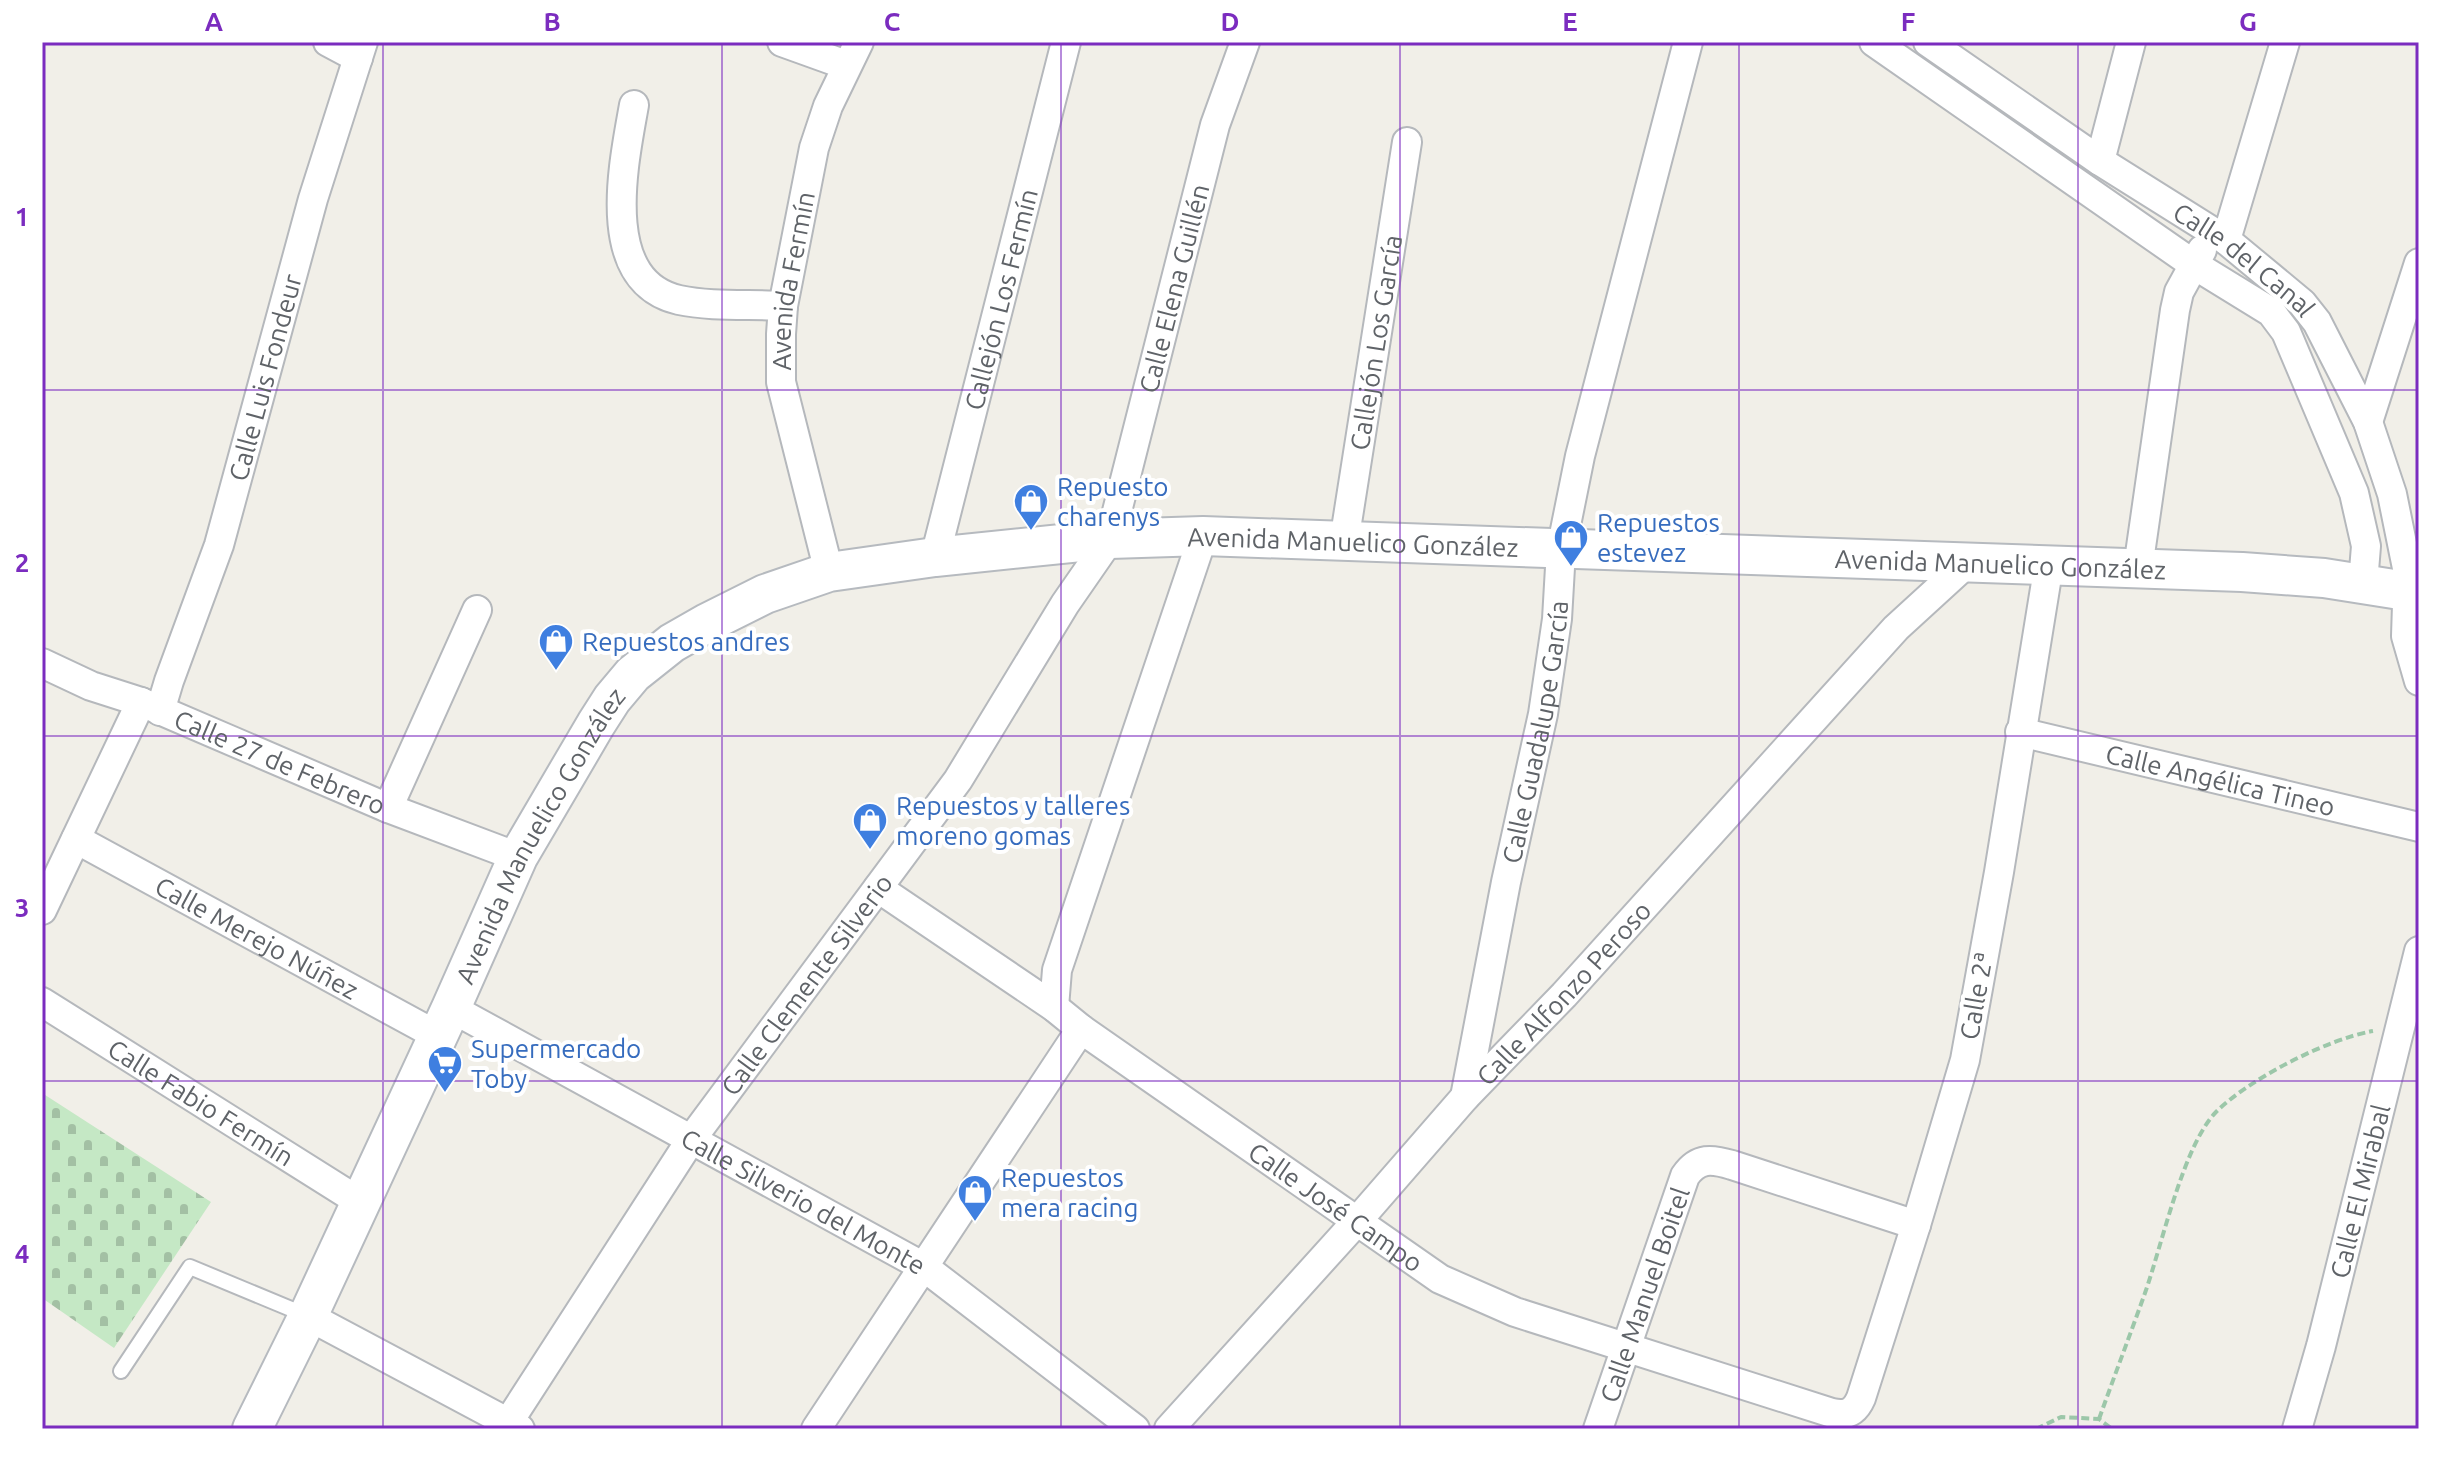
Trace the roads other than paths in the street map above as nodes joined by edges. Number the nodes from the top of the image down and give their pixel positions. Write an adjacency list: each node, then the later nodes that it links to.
1 (328, 42): 10 (street)
2 (782, 42): 11 (street)
3 (1066, 42): 24 (street, Callejón Los Fermín)
4 (1245, 42): 21 (street, Calle Elena Guillén)
5 (1688, 42): 23 (street, Calle Guadalupe García)
6 (1874, 42): 17 (street)
7 (1928, 42): 14 (street, Calle del Canal)
8 (2131, 42): 14 (street)
9 (2285, 42): 15 (street)
10 (360, 50): 34 (street, Calle Luis Fondeur)
11 (852, 53): 18 (street, Avenida Fermín)
12 (634, 105): 18 (street)
13 (1407, 142): 22 (street, Callejón Los García)
14 (2100, 161): 15 (street, Calle del Canal)
15 (2220, 236): 17 (street); 19 (street, Calle del Canal)
16 (2419, 263): 19 (street)
17 (2193, 264): 27 (street); 29 (street)
18 (783, 306): 28 (street, Avenida Fermín)
19 (2368, 422): 30 (street, Calle del Canal)
20 (1203, 536): 21 (street, Avenida Manuelico González); 22 (street, Avenida Manuelico González); 44 (street)
21 (1110, 539): 24 (street, Avenida Manuelico González); 40 (street, Calle Clemente Silverio)
22 (1344, 542): 23 (street, Avenida Manuelico González)
23 (1561, 550): 25 (street, Avenida Manuelico González); 47 (street, Calle Guadalupe García)
24 (935, 557): 28 (street, Avenida Manuelico González)
25 (1966, 564): 26 (street, Avenida Manuelico González); 47 (street, Calle Alfonzo Peroso)
26 (2049, 564): 27 (street, Avenida Manuelico González); 35 (street, Calle 2ª)
27 (2138, 568): 29 (street, Avenida Manuelico González)
28 (829, 572): 39 (street, Avenida Manuelico González)
29 (2363, 583): 30 (street, Avenida Manuelico González)
30 (2414, 592): 33 (street)
31 (477, 610): 36 (street)
32 (42, 663): 34 (street, Calle 27 de Febrero)
33 (2419, 681)
34 (151, 707): 36 (street, Calle 27 de Febrero); 38 (street, Calle Luis Fondeur)
35 (2020, 732): 37 (street, Calle Angélica Tineo); 51 (street, Calle 2ª)
36 (388, 808): 39 (street, Calle 27 de Febrero)
37 (2419, 827)
38 (76, 839): 41 (street, Calle Luis Fondeur); 45 (street, Calle Merejo Núñez)
39 (518, 857): 45 (street, Avenida Manuelico González)
40 (878, 888): 44 (street, Calle José Campo); 48 (street, Calle Clemente Silverio)
41 (42, 910)
42 (2419, 951): 63 (street, Calle El Mirabal)
43 (42, 1002): 49 (street, Calle Fabio Fermín)
44 (1054, 1007): 46 (street, Calle José Campo)
45 (445, 1022): 48 (street, Calle Silverio del Monte); 49 (street, Avenida Manuelico González)
46 (1081, 1029): 50 (street, Calle José Campo); 52 (street)
47 (1465, 1097): 50 (street, Calle Alfonzo Peroso)
48 (690, 1141): 52 (street, Calle Silverio del Monte); 57 (street, Calle Clemente Silverio)
49 (360, 1202): 53 (street, Avenida Manuelico González)
50 (1358, 1220): 54 (street, Calle José Campo); 61 (street, Calle Alfonzo Peroso)
51 (1916, 1225): 54 (street, Calle Manuel Boitel); 56 (street, Calle 2ª)
52 (924, 1267): 59 (street); 60 (street, Calle Silverio del Monte)
53 (308, 1316): 55 (lane); 57 (street); 58 (street, Avenida Manuelico González)
54 (1624, 1348): 56 (street, Calle José Campo); 62 (street, Calle Manuel Boitel)
55 (121, 1371)
56 (1850, 1413)
57 (511, 1427)
58 (252, 1429)
59 (816, 1429)
60 (1135, 1429)
61 (1169, 1429)
62 (1598, 1429)
63 (2297, 1429)

